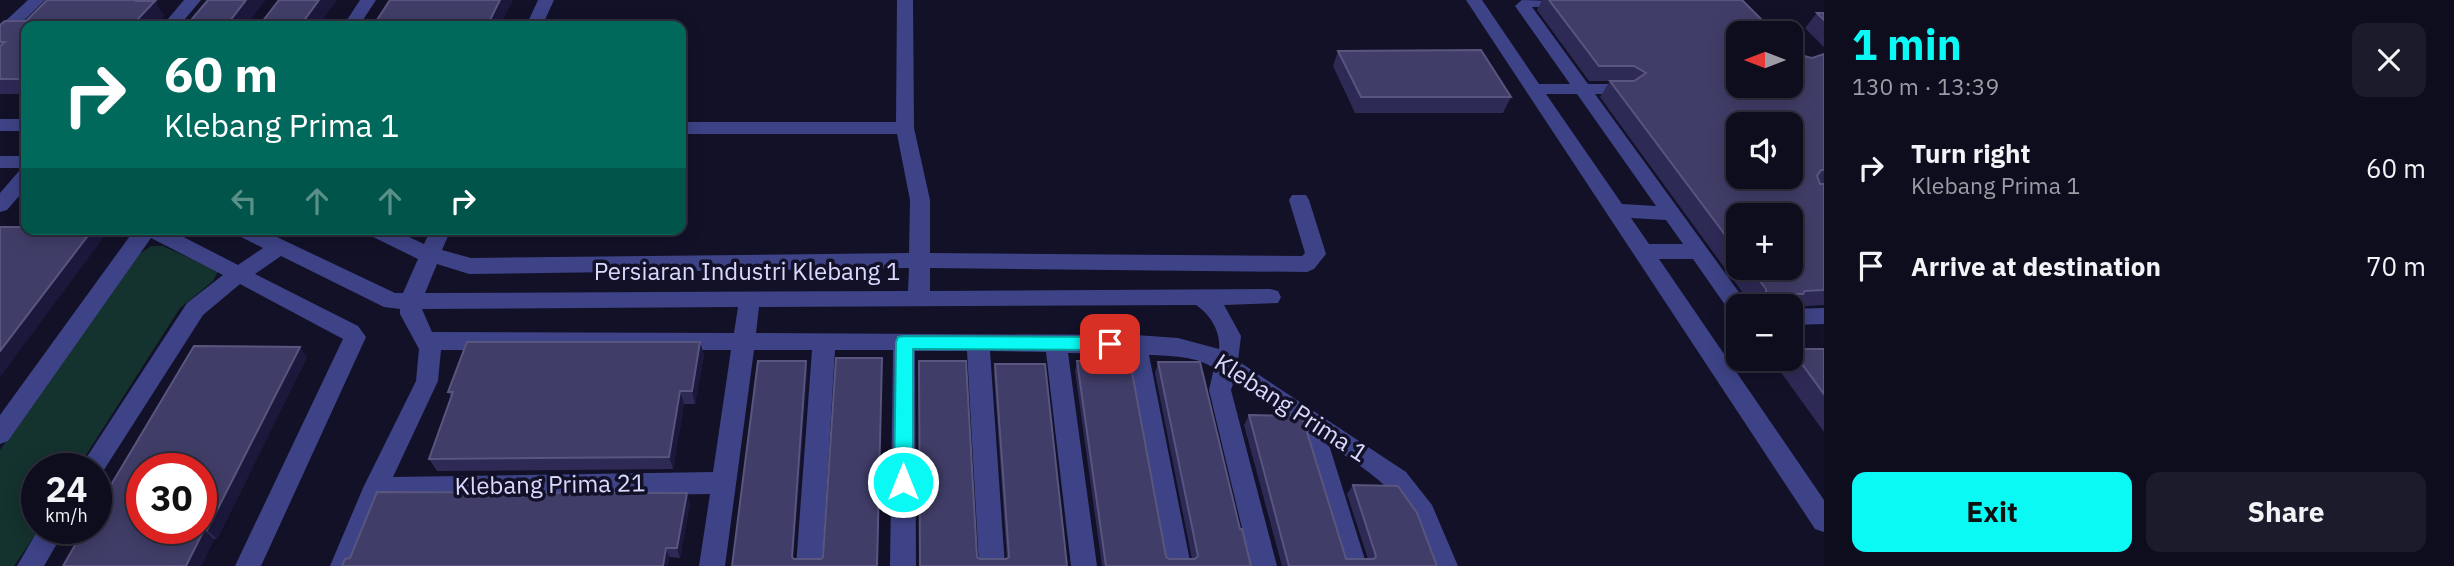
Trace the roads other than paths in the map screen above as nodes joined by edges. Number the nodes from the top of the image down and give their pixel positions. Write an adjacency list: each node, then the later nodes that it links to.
1 (37, 0): 11 (street)
2 (193, 0): 8 (street)
3 (368, 0): 9 (street)
4 (546, 0): 10 (street)
5 (905, 0): 18 (street)
6 (1475, 0): 12 (street)
7 (1585, 2): 13 (street)
8 (174, 21)
9 (354, 21)
10 (536, 21)
11 (0, 35)
12 (1534, 89): 13 (street); 24 (street)
13 (1582, 89): 14 (street); 25 (street)
14 (1624, 89)
15 (0, 125): 16 (street)
16 (21, 125)
17 (686, 128): 18 (street)
18 (905, 128): 35 (street)
19 (0, 162): 20 (street)
20 (21, 162)
21 (17, 186): 23 (street)
22 (1299, 200): 35 (street)
23 (0, 205)
24 (1616, 211): 25 (street); 32 (street)
25 (1671, 213): 33 (street)
26 (145, 235): 54 (street)
27 (161, 235): 36 (street)
28 (254, 235): 31 (street, Persiaran Industri Klebang 1)
29 (387, 235): 34 (street)
30 (438, 235): 34 (street)
31 (279, 247): 36 (street); 42 (street, Persiaran Industri Klebang 1)
32 (1643, 251): 33 (street); 58 (street)
33 (1699, 252): 37 (street)
34 (429, 255): 35 (street); 42 (street)
35 (919, 260): 38 (street)
36 (240, 274): 55 (street); 61 (street)
37 (1729, 294)
38 (919, 297): 39 (street, Persiaran Industri Klebang 1); 41 (street, Persiaran Industri Klebang 1)
39 (1197, 297): 40 (street, Persiaran Industri Klebang 1); 52 (street)
40 (1270, 297)
41 (750, 298): 42 (street, Persiaran Industri Klebang 1); 46 (street)
42 (411, 300): 45 (street)
43 (1824, 316): 44 (street)
44 (1803, 317)
45 (426, 341): 46 (street, Klebang Prima 1); 57 (street)
46 (745, 342): 47 (street, Klebang Prima 1); 56 (street)
47 (824, 342): 48 (street, Klebang Prima 1); 64 (street)
48 (904, 342): 49 (street, Klebang Prima 1); 65 (street)
49 (978, 342): 50 (street, Klebang Prima 1); 66 (street)
50 (1056, 343): 51 (street, Klebang Prima 1); 67 (street)
51 (1136, 344): 52 (street, Klebang Prima 1); 68 (street)
52 (1227, 365): 53 (street, Klebang Prima 1); 69 (street)
53 (1309, 419): 70 (street); 71 (street, Klebang Prima 1)
54 (0, 434)
55 (101, 453)
56 (725, 483): 57 (street, Klebang Prima 21); 63 (street)
57 (375, 488): 62 (street)
58 (1824, 521)
59 (43, 544): 60 (street)
60 (30, 566)
61 (248, 566)
62 (343, 566)
63 (712, 566)
64 (809, 566)
65 (903, 566)
66 (992, 566)
67 (1084, 566)
68 (1178, 566)
69 (1264, 566)
70 (1354, 566)
71 (1445, 566)

